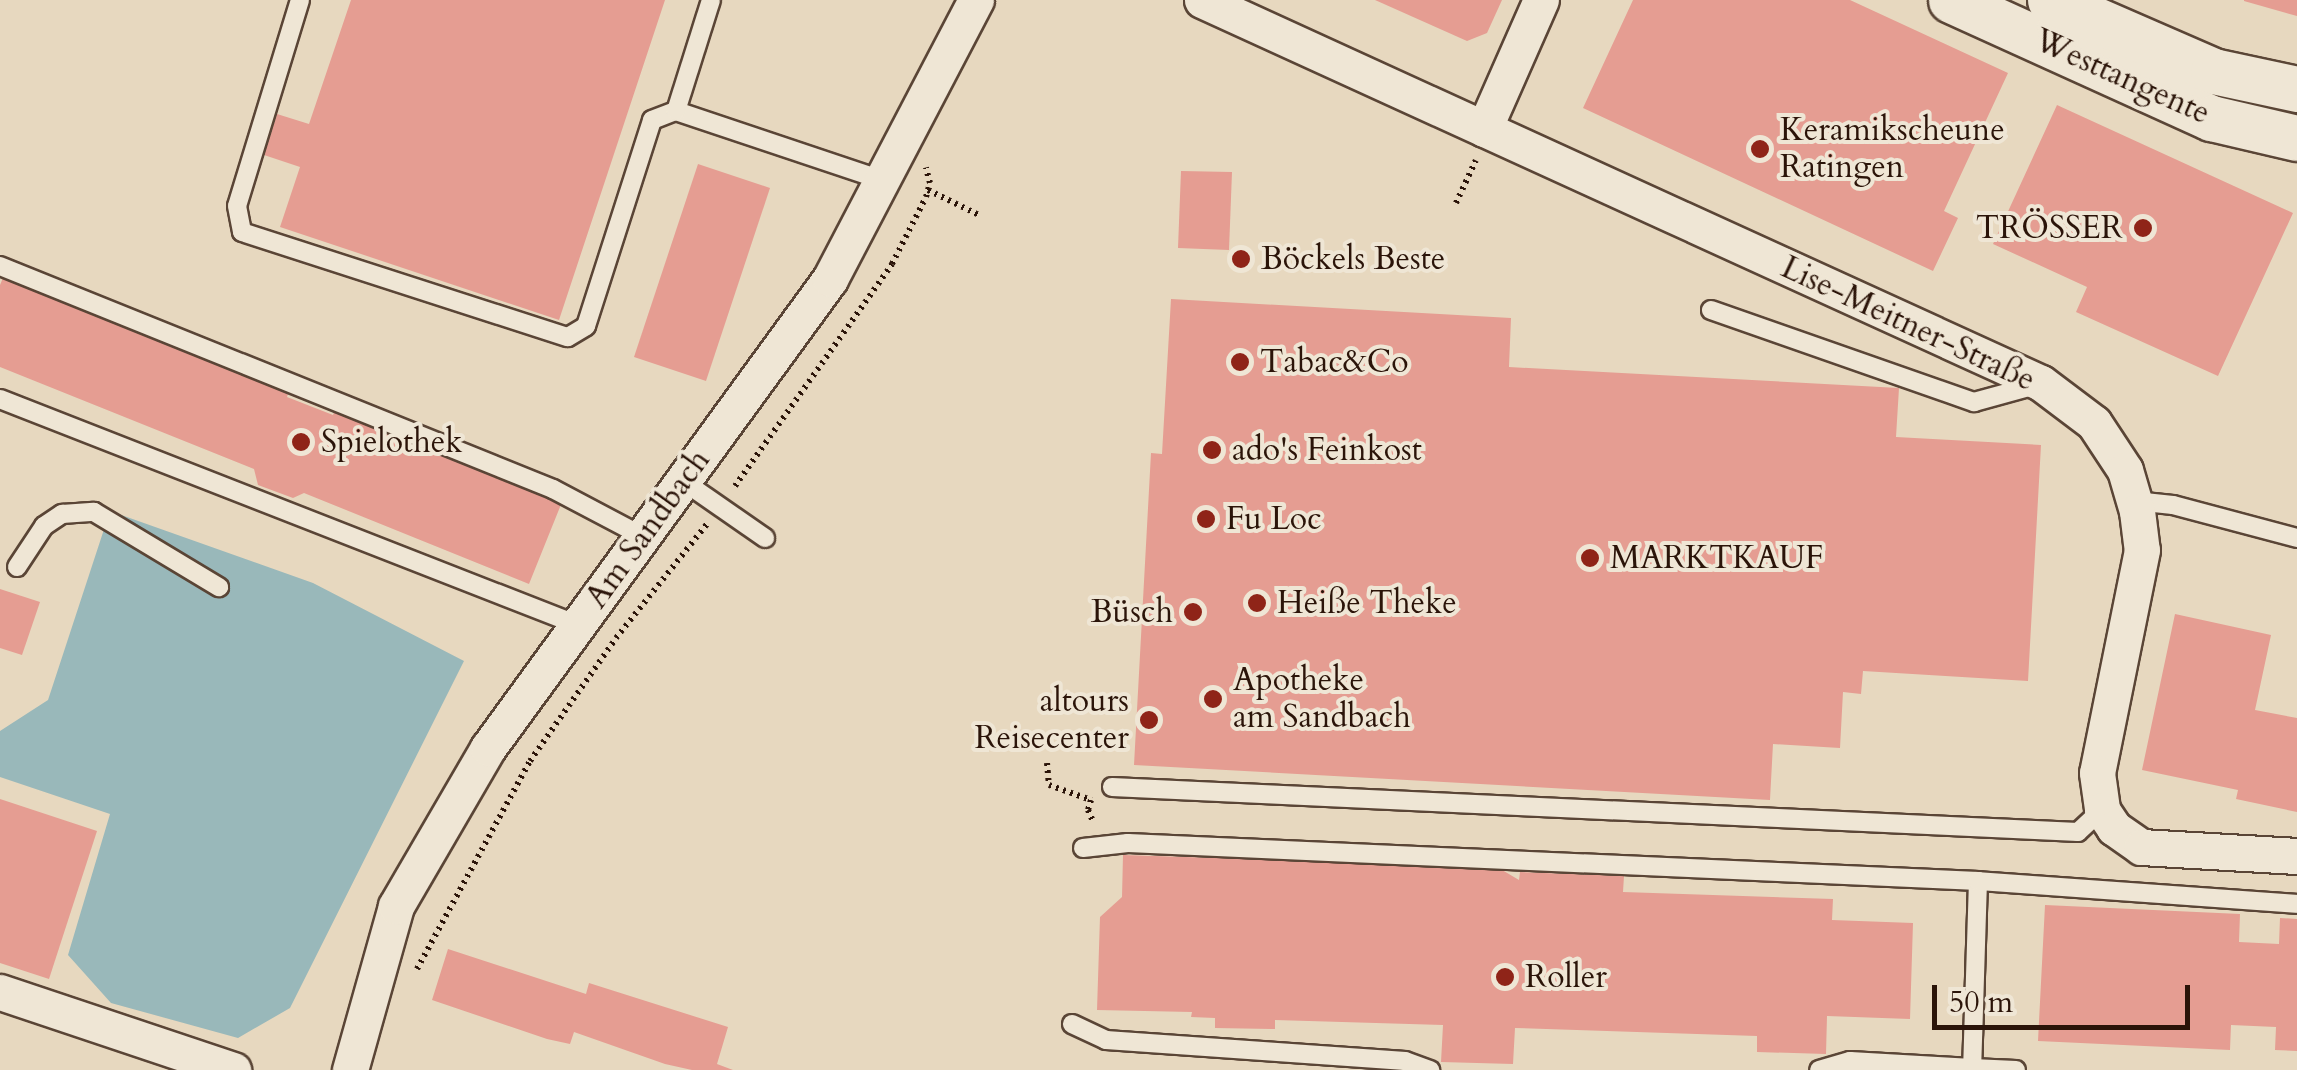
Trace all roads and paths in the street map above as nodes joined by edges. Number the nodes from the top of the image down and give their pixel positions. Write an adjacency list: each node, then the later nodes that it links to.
1 (300, 0): 9 (lane)
2 (711, 0): 9 (lane)
3 (976, 0): 11 (street, Am Sandbach)
4 (1202, 0): 10 (street, Lise-Meitner-Straße)
5 (1542, 0): 10 (street)
6 (1951, 0): 12 (street, Westtangente)
7 (2050, 0): 8 (street, Westtangente)
8 (2297, 89)
9 (676, 110): 13 (lane)
10 (1486, 130): 15 (path); 19 (street, Lise-Meitner-Straße)
11 (907, 132): 13 (street, Am Sandbach); 14 (path)
12 (2297, 138)
13 (882, 180): 21 (street, Am Sandbach)
14 (928, 190): 16 (path); 23 (path)
15 (1456, 203)
16 (980, 214)
17 (0, 266): 24 (lane)
18 (1711, 310): 19 (lane)
19 (2042, 383): 22 (street, Lise-Meitner-Straße)
20 (0, 399): 29 (lane)
21 (682, 481): 23 (lane); 24 (street, Am Sandbach)
22 (2135, 501): 26 (lane); 32 (street, Lise-Meitner-Straße)
23 (720, 507): 25 (lane); 38 (path)
24 (642, 536): 29 (street, Am Sandbach)
25 (766, 538)
26 (2297, 538)
27 (17, 567): 28 (lane)
28 (219, 588)
29 (578, 625): 43 (street, Am Sandbach)
30 (1047, 763): 33 (path)
31 (1112, 786): 32 (lane)
32 (2102, 810): 35 (street)
33 (1095, 827)
34 (1084, 848): 36 (lane)
35 (2297, 856)
36 (1978, 881): 37 (lane); 41 (lane)
37 (2297, 904)
38 (414, 975)
39 (0, 992): 42 (street)
40 (1072, 1024): 44 (lane)
41 (1972, 1068): 45 (lane); 46 (lane)
42 (233, 1070)
43 (350, 1070)
44 (1430, 1070)
45 (1819, 1070)
46 (2016, 1070)

